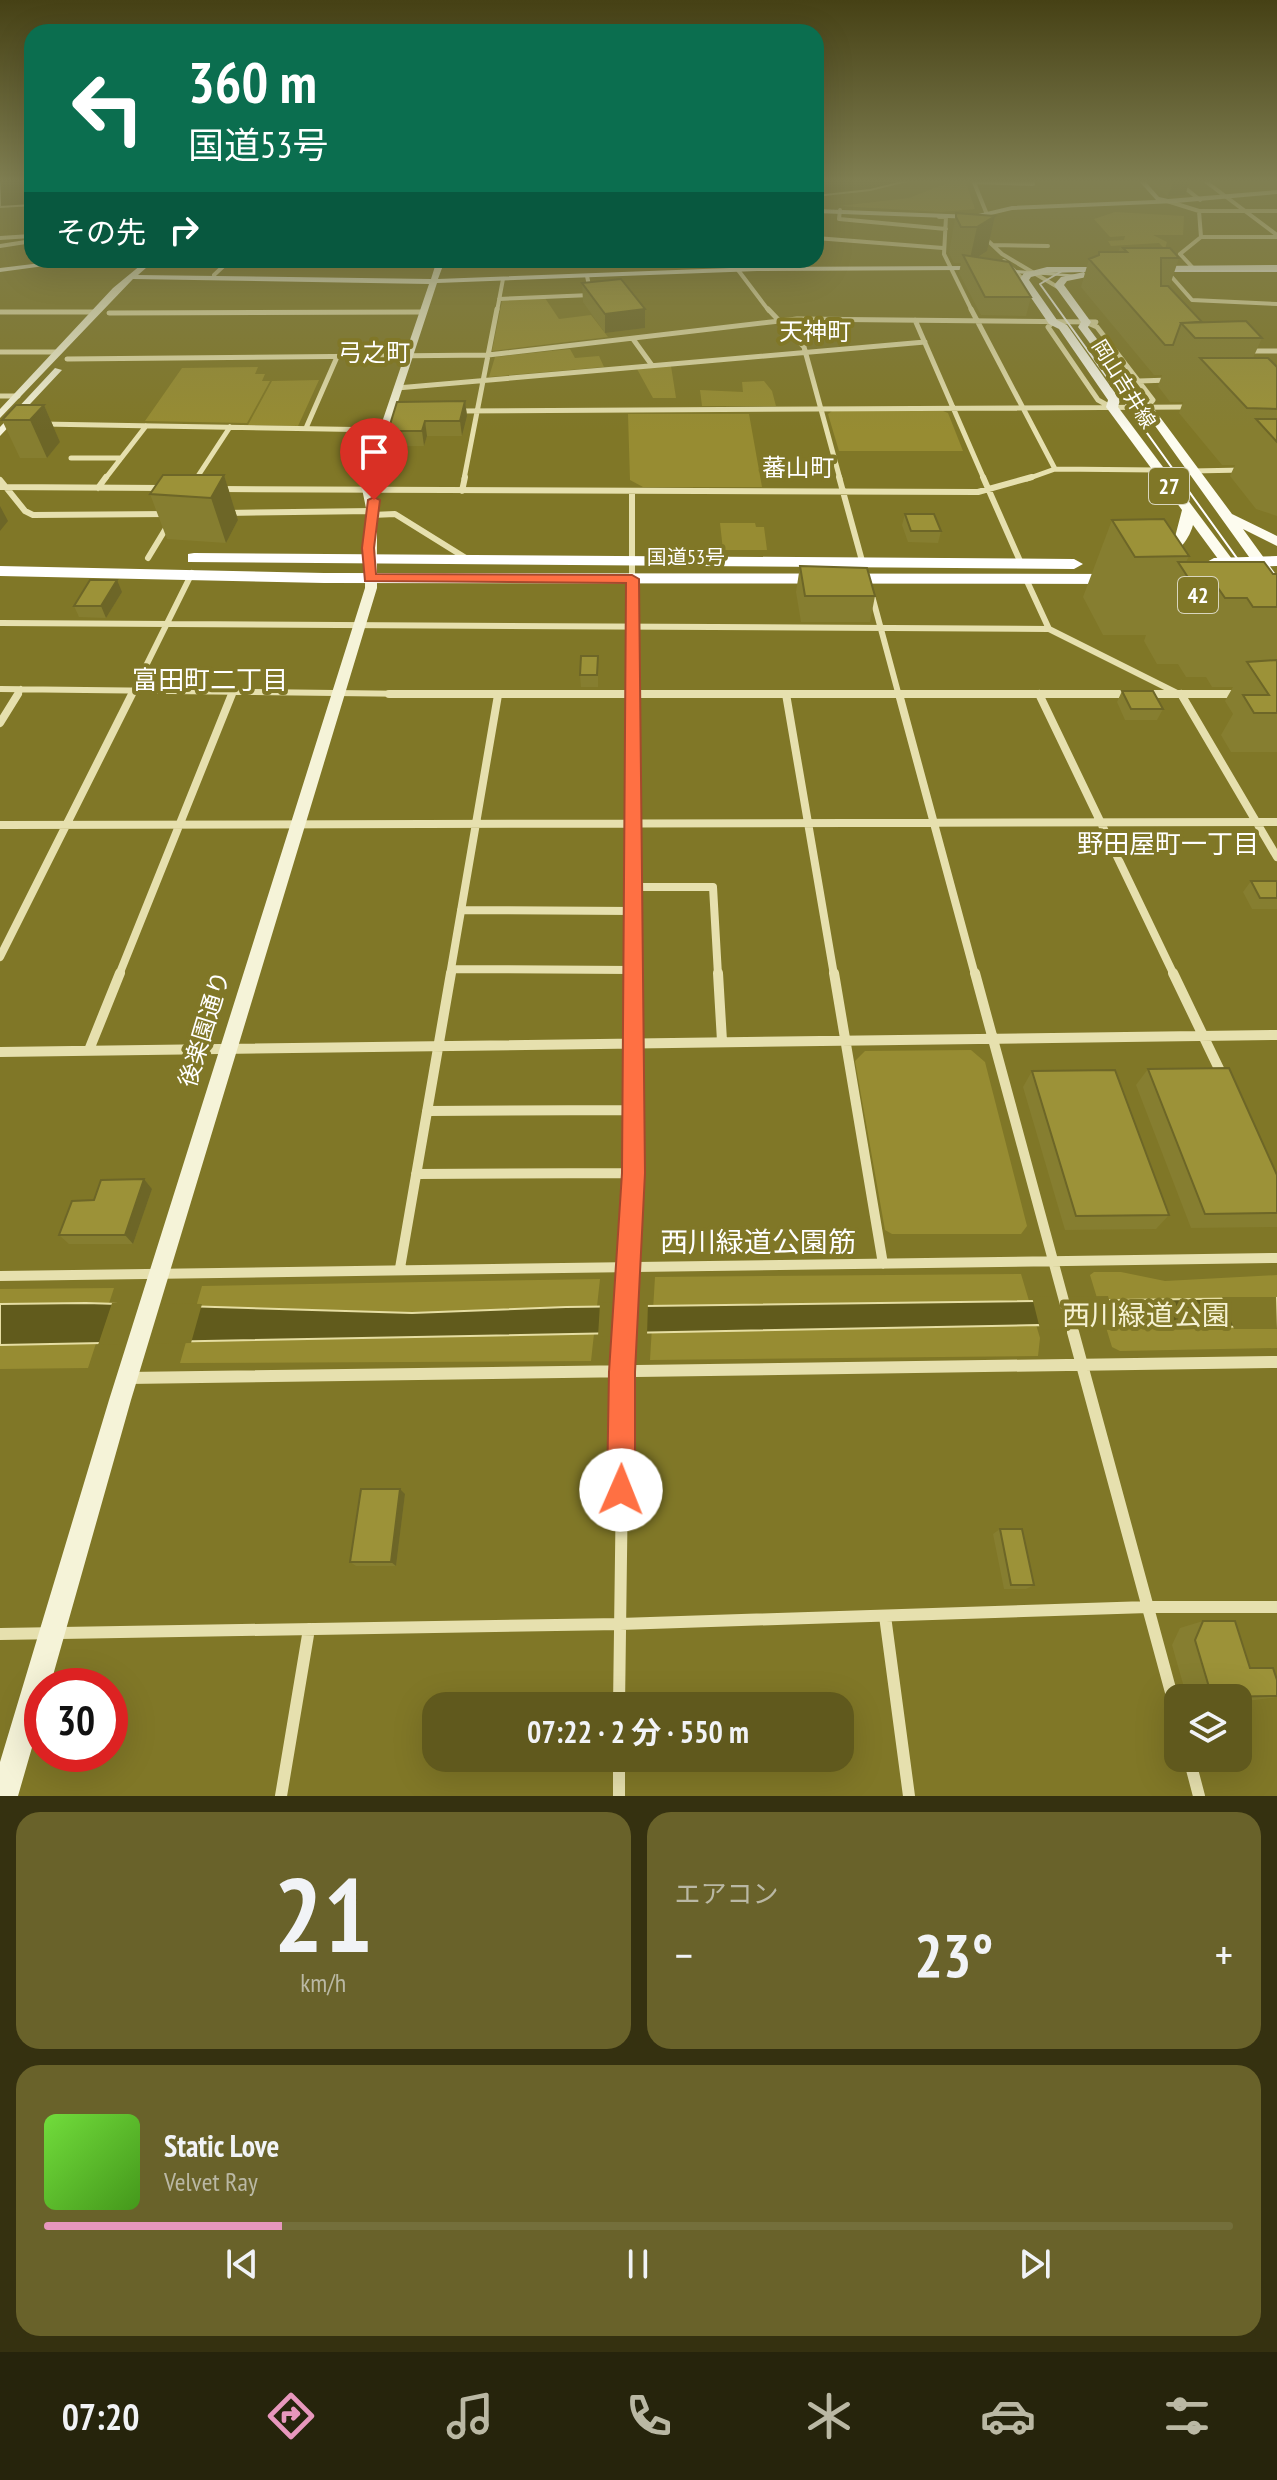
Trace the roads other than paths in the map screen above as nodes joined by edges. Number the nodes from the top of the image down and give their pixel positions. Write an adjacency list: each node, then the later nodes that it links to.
1 (948, 264): 11 (street)
2 (978, 264): 11 (street)
3 (987, 264): 8 (street)
4 (1001, 264): 21 (street)
5 (1001, 264): 21 (street)
6 (1013, 264): 21 (street)
7 (1189, 264): 19 (street)
8 (982, 265): 11 (street); 21 (street)
9 (824, 266): 11 (street)
10 (24, 267): 20 (street)
11 (949, 267): 39 (street)
12 (143, 268): 27 (street)
13 (221, 268): 22 (street)
14 (438, 268): 28 (street, 後楽園通り)
15 (664, 268): 28 (street)
16 (674, 268): 26 (street)
17 (736, 268): 38 (street)
18 (1277, 268): 19 (main road)
19 (1194, 269): 24 (main road)
20 (0, 270)
21 (1020, 270): 23 (street); 23 (main road); 30 (street); 40 (main road, 岡山吉井線 / 27)
22 (214, 275): 27 (street); 28 (street)
23 (1076, 275): 30 (main road)
24 (1170, 275): 25 (main road); 32 (street)
25 (1277, 275)
26 (587, 276): 29 (street); 31 (street)
27 (135, 277): 28 (street); 34 (street); 36 (street)
28 (434, 279): 29 (street); 35 (street, 後楽園通り)
29 (503, 279): 31 (street)
30 (1061, 289): 41 (main road, 岡山吉井線 / 27)
31 (499, 299): 49 (street)
32 (1277, 304)
33 (0, 312): 34 (street)
34 (95, 312): 48 (street)
35 (423, 312): 36 (street); 50 (street, 後楽園通り)
36 (109, 313): 48 (street)
37 (915, 320): 38 (street); 39 (street); 43 (street)
38 (782, 321): 42 (street); 47 (street)
39 (976, 321): 40 (street); 61 (street)
40 (1053, 322): 41 (street); 62 (main road, 岡山吉井線 / 27)
41 (1091, 322): 55 (street); 63 (main road, 岡山吉井線 / 27)
42 (633, 339): 49 (street); 52 (street)
43 (925, 342): 47 (street); 60 (street)
44 (1233, 351): 45 (street)
45 (1277, 351)
46 (0, 352): 48 (street)
47 (805, 352): 52 (street); 59 (street)
48 (63, 355): 51 (street); 58 (street); 70 (street)
49 (488, 355): 50 (street); 53 (street)
50 (408, 356): 51 (street); 56 (street, 後楽園通り)
51 (337, 357): 75 (street)
52 (651, 364): 53 (street)
53 (484, 380): 56 (street); 68 (street)
54 (1176, 380): 55 (street)
55 (1139, 381): 63 (street)
56 (397, 388): 65 (street, 後楽園通り)
57 (0, 396): 58 (street)
58 (18, 396): 69 (street)
59 (820, 407): 60 (street); 68 (street); 94 (street)
60 (952, 407): 61 (street); 93 (street)
61 (1024, 407): 62 (street); 80 (street)
62 (1112, 407): 63 (street); 81 (main road, 岡山吉井線 / 27)
63 (1147, 407): 64 (street); 83 (main road, 岡山吉井線 / 27)
64 (1199, 407)
65 (389, 411): 66 (street); 76 (street, 後楽園通り)
66 (405, 411)
67 (452, 411): 68 (street)
68 (477, 411): 91 (street)
69 (0, 415)
70 (9, 423): 71 (street); 77 (street)
71 (22, 423)
72 (38, 424): 73 (street)
73 (146, 426): 74 (street); 79 (street)
74 (230, 427): 75 (street); 88 (street)
75 (306, 428): 76 (street)
76 (383, 430): 90 (street, 後楽園通り)
77 (0, 433)
78 (71, 458): 79 (street)
79 (121, 458): 86 (street)
80 (1055, 469): 81 (street); 93 (street)
81 (1157, 470): 96 (main road, 岡山吉井線 / 27)
82 (1247, 470): 83 (street)
83 (1192, 471): 95 (main road, 岡山吉井線 / 27)
84 (0, 480): 85 (street)
85 (3, 487): 86 (street); 101 (street)
86 (98, 488): 87 (street)
87 (175, 489)
88 (205, 489)
89 (219, 489): 90 (street)
90 (369, 490): 91 (street); 98 (street, 後楽園通り)
91 (462, 491): 92 (street)
92 (632, 491): 94 (street); 110 (street)
93 (990, 491): 94 (street); 104 (street)
94 (844, 492): 103 (street)
95 (1219, 509): 99 (main road); 112 (main road, 岡山吉井線 / 27)
96 (1188, 510): 100 (main road); 105 (main road, 岡山吉井線 / 27)
97 (214, 513): 98 (street)
98 (373, 513): 102 (street); 108 (street, 後楽園通り)
99 (1277, 542)
100 (1145, 557)
101 (148, 558): 106 (highway, 国道53号); 108 (highway, 国道53号)
102 (469, 560): 108 (highway, 国道53号); 110 (highway, 国道53号)
103 (862, 561): 104 (highway, 国道53号); 110 (highway, 国道53号); 113 (street)
104 (1020, 561): 107 (highway, 国道53号)
105 (1228, 563): 109 (highway, 国道53号); 112 (highway, 国道53号); 116 (main road, 42)
106 (1, 568): 111 (highway, 国道53号)
107 (1105, 568): 109 (highway, 国道53号); 114 (highway, 国道53号); 115 (highway, 国道53号)
108 (369, 569): 110 (highway, 国道53号); 111 (highway, 国道53号); 119 (street, 後楽園通り)
109 (1194, 569): 116 (highway, 国道53号)
110 (632, 570): 113 (highway, 国道53号); 121 (street)
111 (192, 573): 118 (street)
112 (1272, 573): 116 (highway, 国道53号)
113 (867, 579): 114 (highway, 国道53号); 120 (street)
114 (1026, 579): 122 (street)
115 (1136, 581)
116 (1243, 584)
117 (0, 623): 118 (street)
118 (163, 626): 119 (street); 125 (street)
119 (358, 628): 121 (street); 129 (street, 後楽園通り)
120 (880, 628): 121 (street); 122 (street); 130 (street)
121 (632, 629): 127 (street)
122 (1049, 629): 132 (street)
123 (0, 689): 124 (street)
124 (21, 689): 125 (street); 135 (street)
125 (131, 691): 126 (street); 145 (street)
126 (233, 691): 129 (street); 146 (street)
127 (632, 693): 128 (street); 134 (street); 140 (street)
128 (786, 693): 130 (street); 141 (street)
129 (338, 694): 134 (street); 143 (street, 後楽園通り)
130 (899, 694): 131 (street); 138 (street)
131 (1039, 694): 132 (street); 139 (street)
132 (1182, 694): 133 (street); 136 (street)
133 (1244, 694)
134 (498, 695): 144 (street)
135 (0, 723)
136 (1257, 822): 137 (street); 139 (street); 147 (street)
137 (1277, 822)
138 (934, 823): 139 (street); 141 (street); 156 (street)
139 (1099, 823): 155 (street)
140 (634, 824): 141 (street); 144 (street); 148 (street)
141 (809, 824): 157 (street)
142 (0, 825): 145 (street)
143 (298, 825): 144 (street); 146 (street); 161 (street, 後楽園通り)
144 (476, 825): 149 (street)
145 (65, 826): 146 (street); 151 (street)
146 (180, 826): 162 (street)
147 (1277, 857)
148 (633, 887): 150 (street); 158 (street)
149 (461, 910): 150 (street); 152 (street)
150 (633, 911): 153 (street)
151 (0, 957)
152 (451, 969): 153 (street); 160 (street)
153 (632, 970): 159 (street)
154 (1277, 1035): 155 (street)
155 (1205, 1036): 156 (street); 164 (street)
156 (992, 1038): 157 (street); 170 (street)
157 (845, 1039): 158 (street); 171 (street)
158 (722, 1041): 159 (street)
159 (632, 1043): 160 (street); 165 (street)
160 (439, 1045): 161 (street); 166 (street)
161 (227, 1049): 162 (street); 174 (street, 後楽園通り)
162 (89, 1050): 163 (street)
163 (0, 1052)
164 (1223, 1075)
165 (632, 1110): 166 (street); 167 (street)
166 (427, 1111): 168 (street)
167 (633, 1173): 168 (street); 172 (street)
168 (416, 1174): 173 (street)
169 (1277, 1258): 170 (street, 西川緑道公園筋)
170 (1053, 1262): 171 (street, 西川緑道公園筋); 177 (street)
171 (883, 1264): 172 (street, 西川緑道公園筋)
172 (629, 1266): 173 (street, 西川緑道公園筋); 178 (street)
173 (400, 1268): 174 (street, 西川緑道公園筋)
174 (158, 1274): 175 (street, 西川緑道公園筋); 179 (street, 後楽園通り)
175 (0, 1276)
176 (1277, 1362): 177 (street)
177 (1082, 1365): 178 (street); 180 (street)
178 (622, 1372): 179 (street); 183 (street)
179 (126, 1378): 185 (street, 後楽園通り)
180 (1148, 1607): 181 (street); 182 (street); 187 (street)
181 (1277, 1607)
182 (885, 1616): 183 (street); 194 (street)
183 (620, 1624): 184 (street); 188 (street)
184 (309, 1629): 185 (street); 192 (street)
185 (51, 1633): 186 (street); 191 (street, 後楽園通り)
186 (0, 1634)
187 (1169, 1684)
188 (619, 1692)
189 (619, 1772): 193 (street)
190 (1193, 1772): 195 (street)
191 (4, 1796)
192 (281, 1796)
193 (619, 1796)
194 (909, 1796)
195 (1199, 1796)

